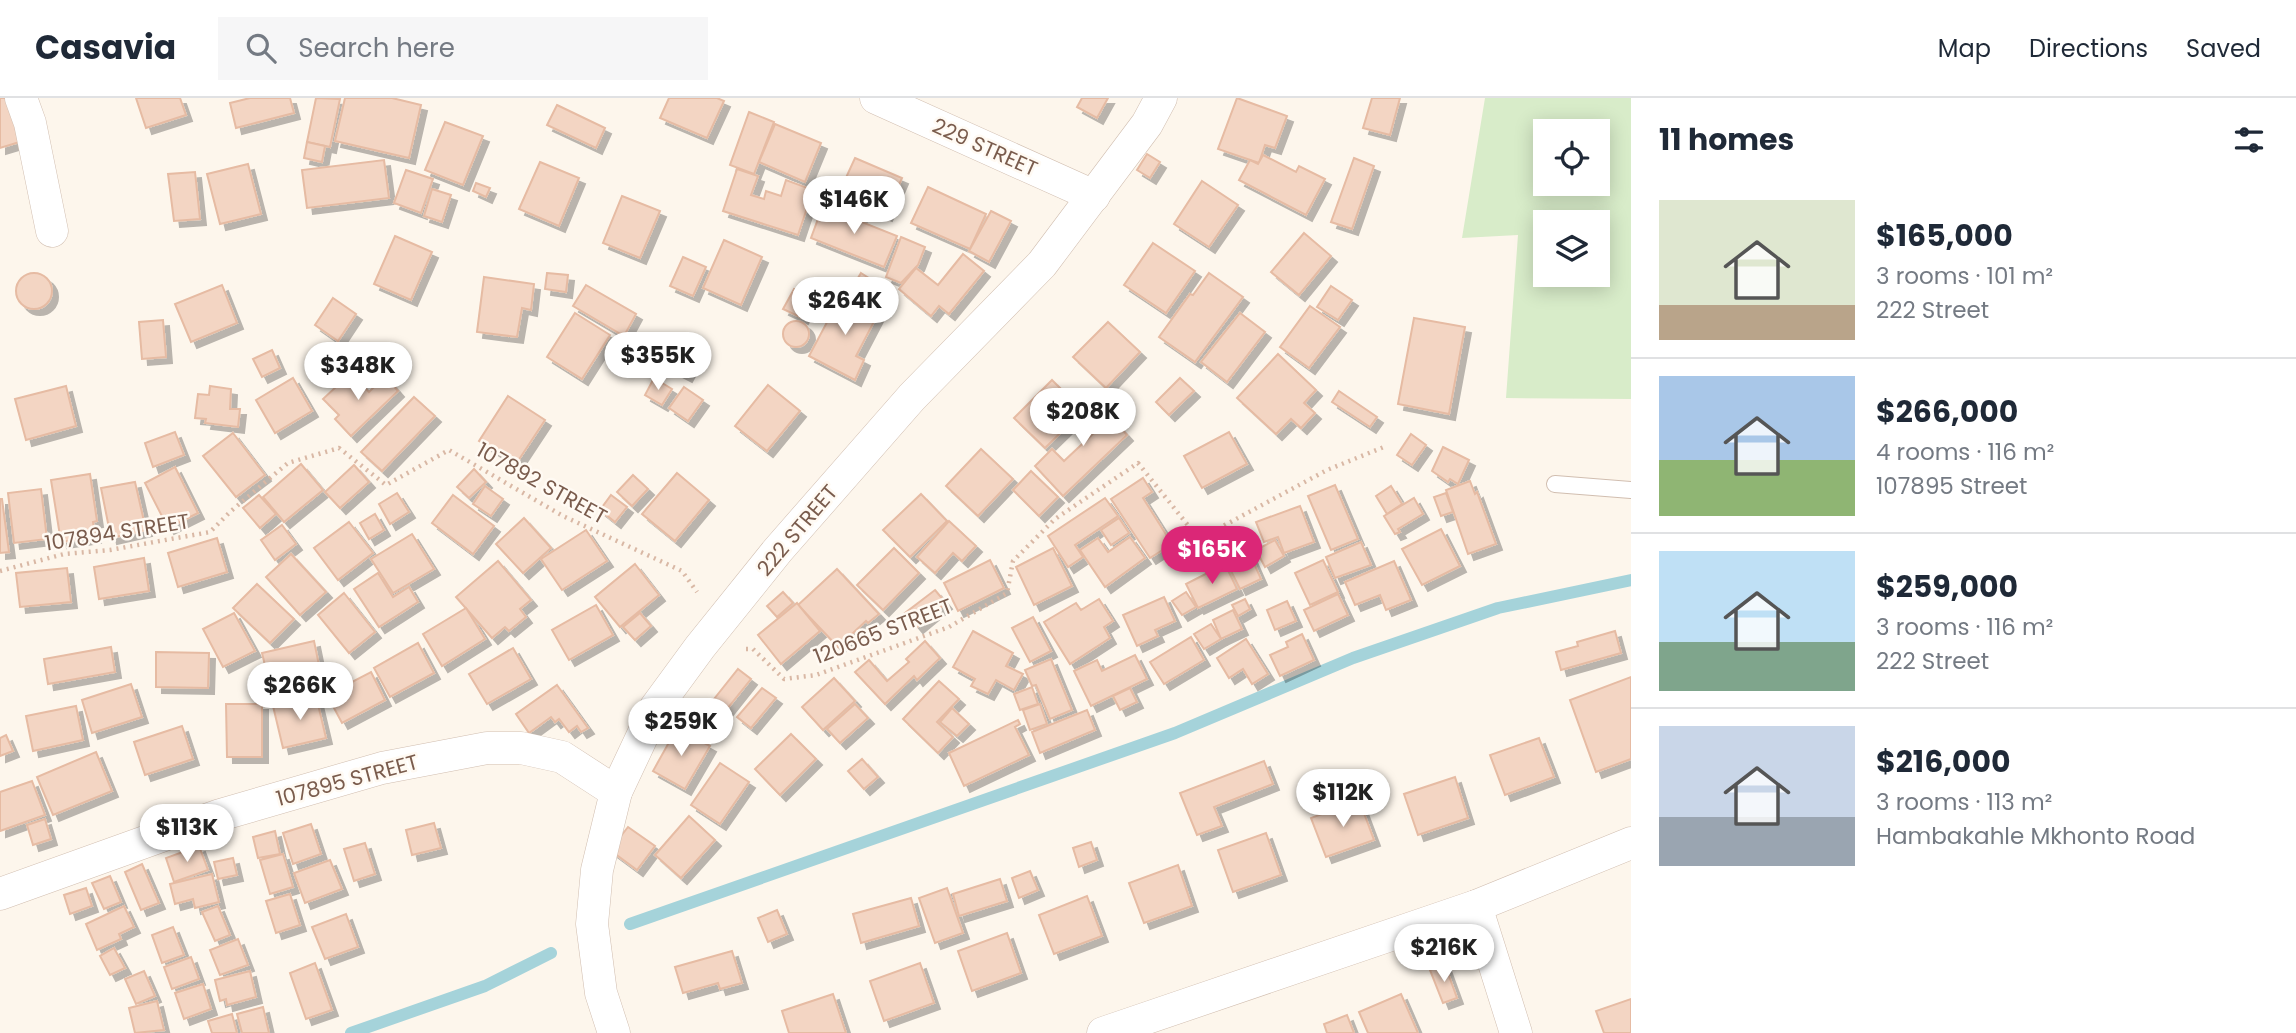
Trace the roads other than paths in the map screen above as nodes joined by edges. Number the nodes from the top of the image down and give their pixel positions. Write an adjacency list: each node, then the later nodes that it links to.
1 (21, 98): 5 (street)
2 (876, 98): 4 (street, 229 STREET)
3 (1161, 98): 4 (street, 222 STREET)
4 (1094, 197): 8 (street, 222 STREET)
5 (52, 231)
6 (1555, 484): 7 (lane)
7 (1631, 490)
8 (616, 792): 10 (street, 107895 STREET); 13 (street, 222 STREET)
9 (1631, 843): 11 (street)
10 (0, 894)
11 (1476, 906): 12 (street); 15 (street)
12 (1136, 1028): 14 (street)
13 (614, 1033)
14 (1103, 1033)
15 (1516, 1033)

